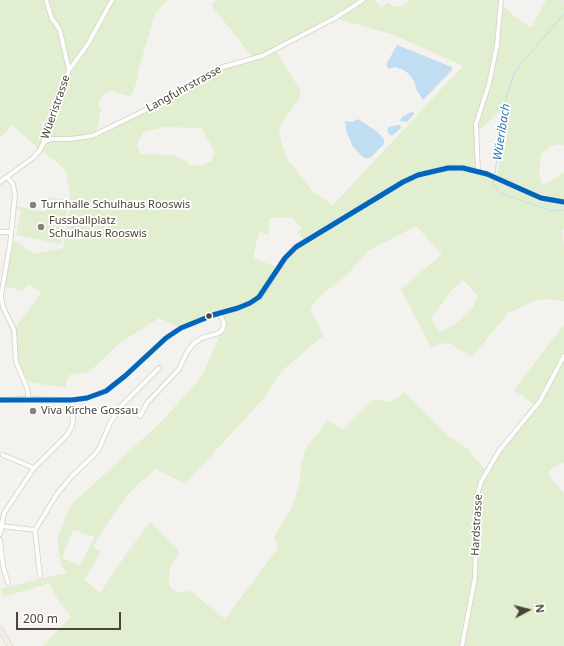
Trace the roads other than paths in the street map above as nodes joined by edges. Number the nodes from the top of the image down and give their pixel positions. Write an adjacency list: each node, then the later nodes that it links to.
1 (46, 0): 5 (street)
2 (112, 0): 5 (street, Wüeristrasse)
3 (363, 0): 6 (street, Langfuhrstrasse)
4 (501, 0): 7 (street)
5 (69, 70): 6 (street, Wüeristrasse)
6 (44, 142): 8 (street, Wüeristrasse)
7 (478, 171): 10 (street); 13 (street)
8 (7, 177): 9 (street, Wüeristrasse); 12 (street)
9 (0, 182)
10 (564, 202)
11 (0, 232): 12 (street)
12 (11, 232): 16 (street)
13 (220, 313): 18 (street); 19 (street)
14 (564, 356): 31 (street, Hardstrasse)
15 (159, 368): 23 (street)
16 (29, 399): 17 (street); 18 (street)
17 (0, 400)
18 (72, 400): 21 (street)
19 (140, 416)
20 (3, 455): 21 (street)
21 (34, 468): 22 (street)
22 (1, 526): 23 (street); 24 (street)
23 (36, 530): 26 (street)
24 (0, 534)
25 (0, 540): 27 (street)
26 (40, 576)
27 (8, 583)
28 (0, 630): 29 (main road)
29 (2, 637): 30 (main road)
30 (10, 646)
31 (462, 646)

